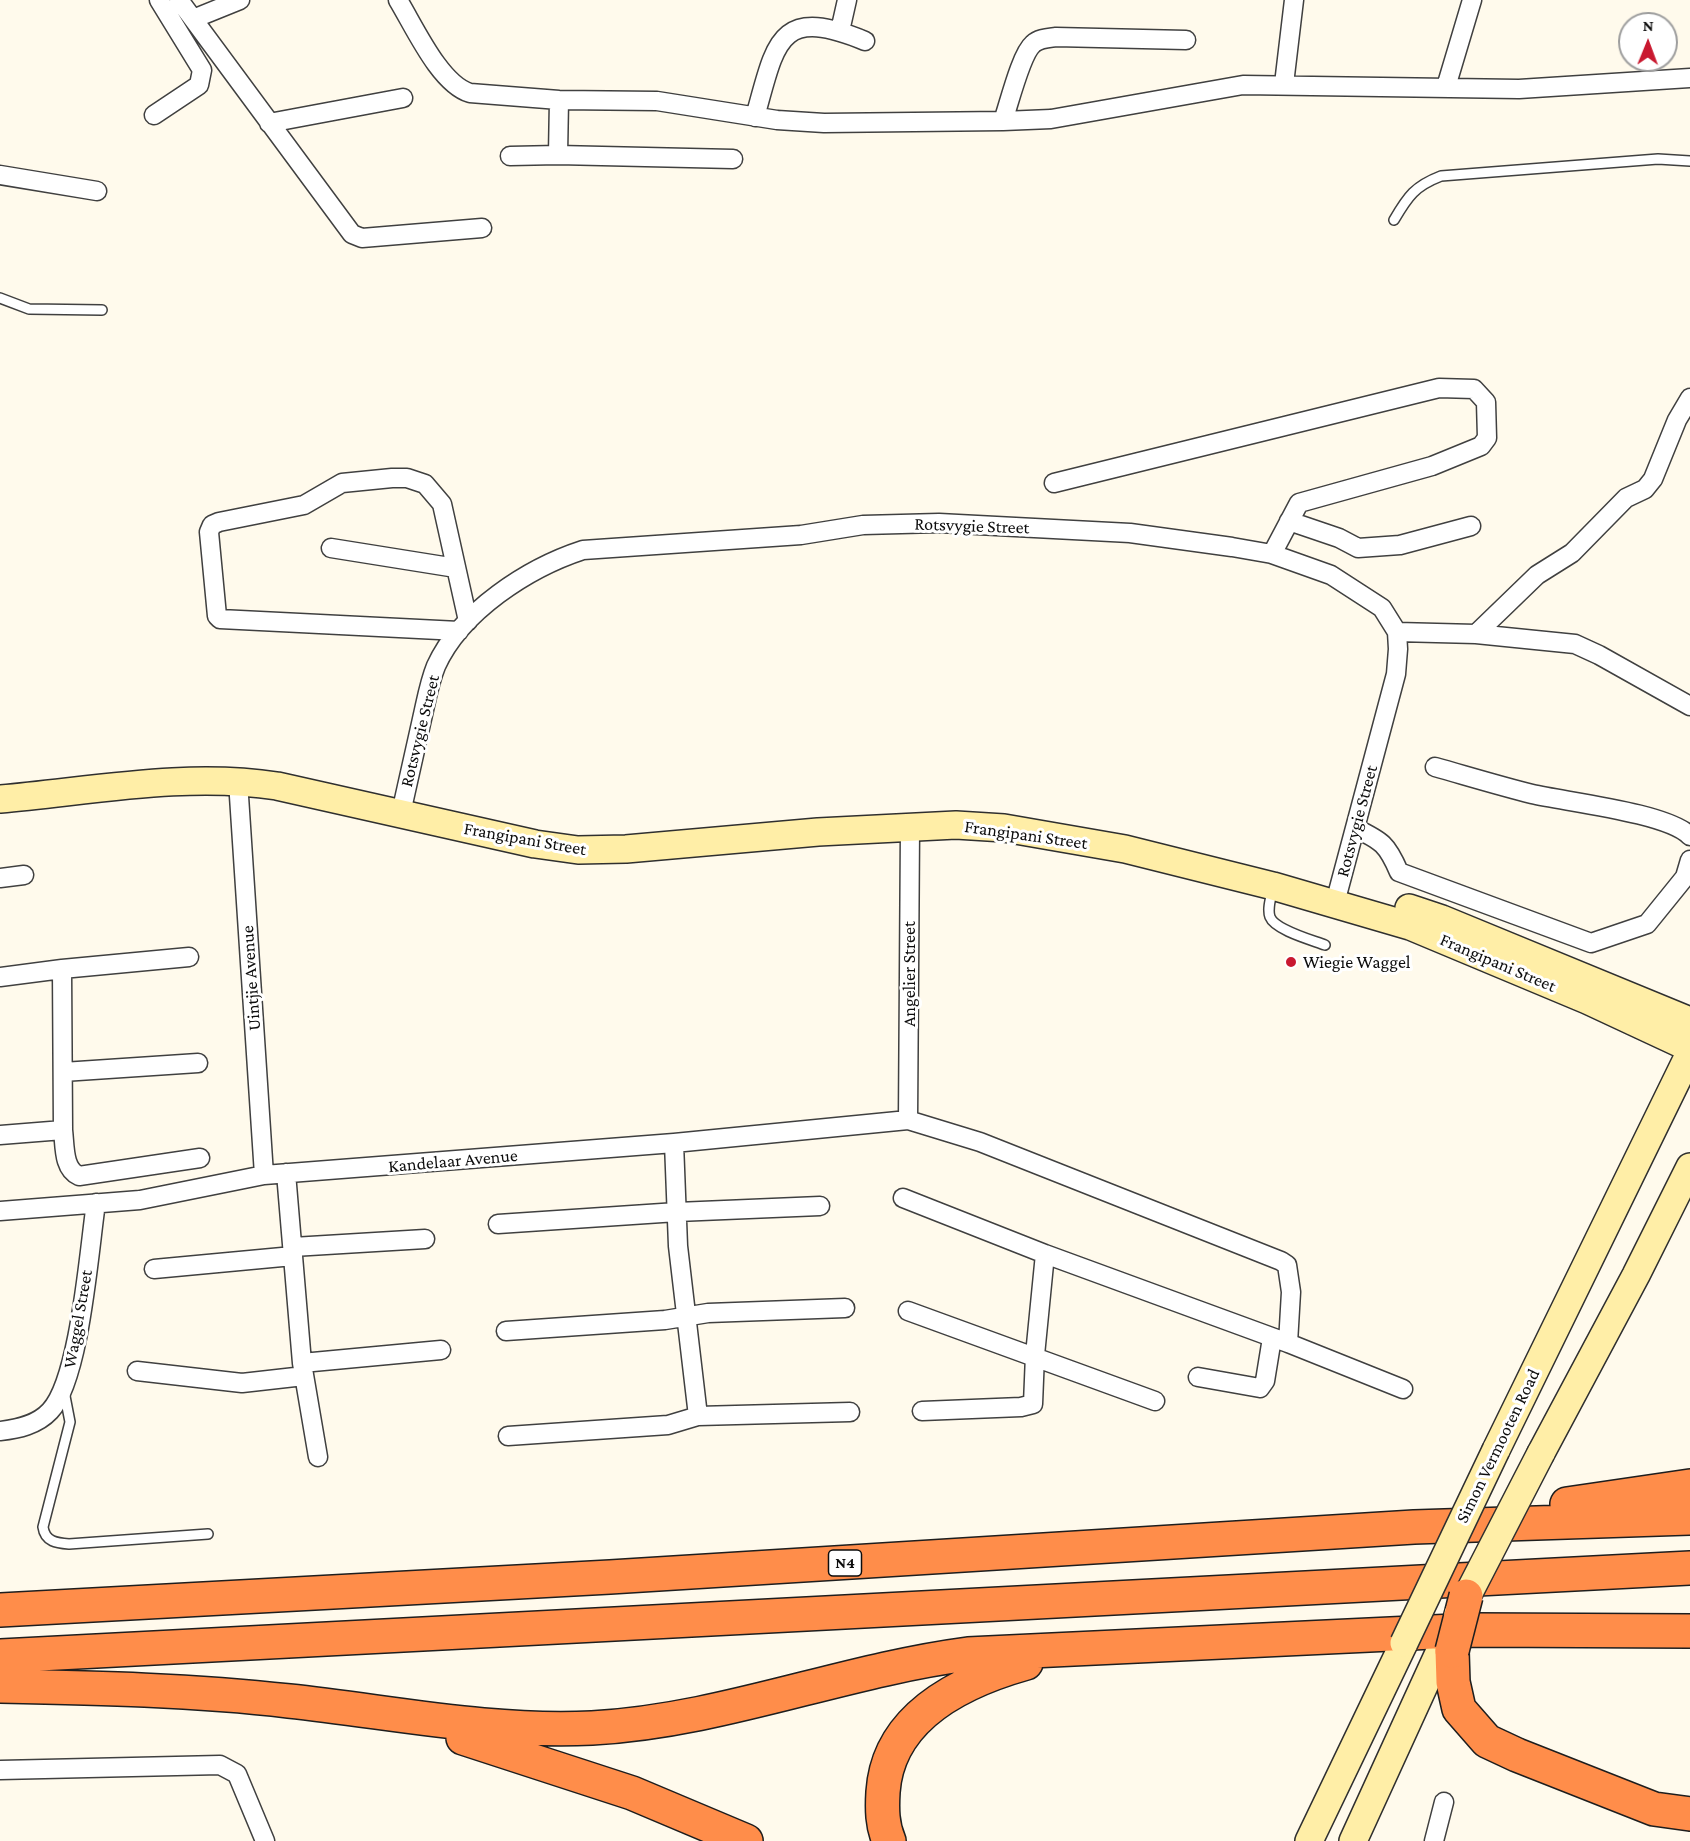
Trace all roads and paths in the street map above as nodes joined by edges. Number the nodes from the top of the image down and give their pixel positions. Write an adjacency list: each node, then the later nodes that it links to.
1 (159, 0): 17 (street)
2 (179, 0): 8 (street)
3 (240, 0): 8 (street)
4 (398, 0): 16 (street)
5 (847, 0): 9 (street)
6 (1294, 0): 13 (street)
7 (1472, 0): 14 (street)
8 (193, 19): 20 (street)
9 (840, 31): 11 (street); 18 (street)
10 (1186, 40): 19 (street)
11 (865, 41)
12 (1690, 78): 14 (street)
13 (1284, 84): 14 (street); 19 (street)
14 (1446, 87)
15 (403, 98): 20 (street)
16 (559, 100): 18 (street); 21 (street)
17 (154, 115)
18 (755, 117): 19 (street)
19 (1003, 121)
20 (269, 123): 28 (street)
21 (558, 155): 22 (street); 23 (street)
22 (510, 156)
23 (734, 159)
24 (1690, 161): 27 (lane)
25 (0, 175): 26 (street)
26 (97, 192)
27 (1394, 220)
28 (482, 228)
29 (0, 298): 30 (lane)
30 (102, 310)
31 (1690, 398): 40 (street)
32 (1053, 483): 33 (street)
33 (1289, 522): 34 (street); 36 (street)
34 (1471, 526)
35 (331, 548): 37 (street)
36 (1272, 554): 38 (street, Rotsvygie Street); 39 (street, Rotsvygie Street)
37 (456, 568): 38 (street); 38 (street)
38 (464, 626): 45 (street, Rotsvygie Street)
39 (1397, 632): 40 (street); 47 (street, Rotsvygie Street)
40 (1476, 634): 41 (street)
41 (1690, 706)
42 (1435, 767): 48 (street)
43 (238, 781): 44 (street, Frangipani Street); 45 (street, Frangipani Street); 70 (street, Uintjie Avenue)
44 (0, 799)
45 (401, 813): 46 (street, Frangipani Street)
46 (910, 828): 49 (street, Frangipani Street); 63 (street, Angelier Street)
47 (1355, 828): 50 (street); 54 (street, Rotsvygie Street)
48 (1690, 836)
49 (1125, 849): 53 (street, Frangipani Street); 54 (street, Frangipani Street)
50 (1690, 860)
51 (24, 876): 52 (street)
52 (0, 878)
53 (1273, 886): 54 (street, Frangipani Street); 55 (lane)
54 (1338, 894): 59 (street, Frangipani Street); 60 (street, Frangipani Street)
55 (1325, 945)
56 (189, 957): 57 (street)
57 (62, 969): 58 (street); 62 (street)
58 (0, 977)
59 (1690, 1021)
60 (1690, 1050): 120 (street, Simon Vermooten Road, bridge)
61 (198, 1063): 62 (street)
62 (63, 1072): 64 (street)
63 (908, 1120): 66 (street, Kandelaar Avenue); 85 (street)
64 (63, 1130): 65 (street); 67 (street)
65 (0, 1135)
66 (674, 1143): 69 (street, Kandelaar Avenue); 75 (street)
67 (200, 1158)
68 (1690, 1167): 105 (street, bridge)
69 (286, 1173): 70 (street, Kandelaar Avenue); 78 (street)
70 (264, 1175): 72 (street, Kandelaar Avenue)
71 (903, 1198): 79 (street)
72 (96, 1203): 74 (street, Kandelaar Avenue); 91 (street, Waggel Street)
73 (820, 1206): 75 (street)
74 (0, 1211)
75 (677, 1212): 76 (street); 83 (street)
76 (498, 1224)
77 (425, 1239): 78 (street)
78 (293, 1252): 80 (street); 88 (street)
79 (1045, 1254): 85 (street); 87 (street)
80 (154, 1269)
81 (845, 1308): 83 (street)
82 (908, 1311): 87 (street)
83 (686, 1317): 84 (street); 96 (street)
84 (506, 1331)
85 (1280, 1341): 90 (street); 92 (street)
86 (441, 1350): 88 (street)
87 (1035, 1355): 93 (street); 94 (street)
88 (303, 1370): 89 (street); 99 (street)
89 (137, 1371)
90 (1198, 1377)
91 (64, 1389): 97 (street, Waggel Street); 103 (lane)
92 (1403, 1389)
93 (1155, 1401)
94 (922, 1411)
95 (850, 1412): 96 (street)
96 (698, 1416): 98 (street)
97 (0, 1431)
98 (508, 1436)
99 (318, 1457)
100 (1690, 1486): 102 (highway)
101 (1690, 1518): 102 (highway, N4)
102 (1414, 1527): 107 (highway, N4)
103 (208, 1534)
104 (1690, 1568): 111 (highway)
105 (1466, 1596): 109 (highway, bridge)
106 (1690, 1607): 109 (highway)
107 (0, 1610)
108 (1690, 1631): 109 (highway)
109 (1457, 1641): 110 (highway); 116 (highway); 121 (street)
110 (1069, 1651): 113 (highway); 119 (highway)
111 (0, 1656)
112 (0, 1686): 113 (highway)
113 (362, 1711): 118 (highway)
114 (0, 1770): 117 (street)
115 (1444, 1802): 122 (street)
116 (1690, 1814)
117 (265, 1841)
118 (746, 1841)
119 (889, 1841)
120 (1309, 1841)
121 (1353, 1841)
122 (1434, 1841)

